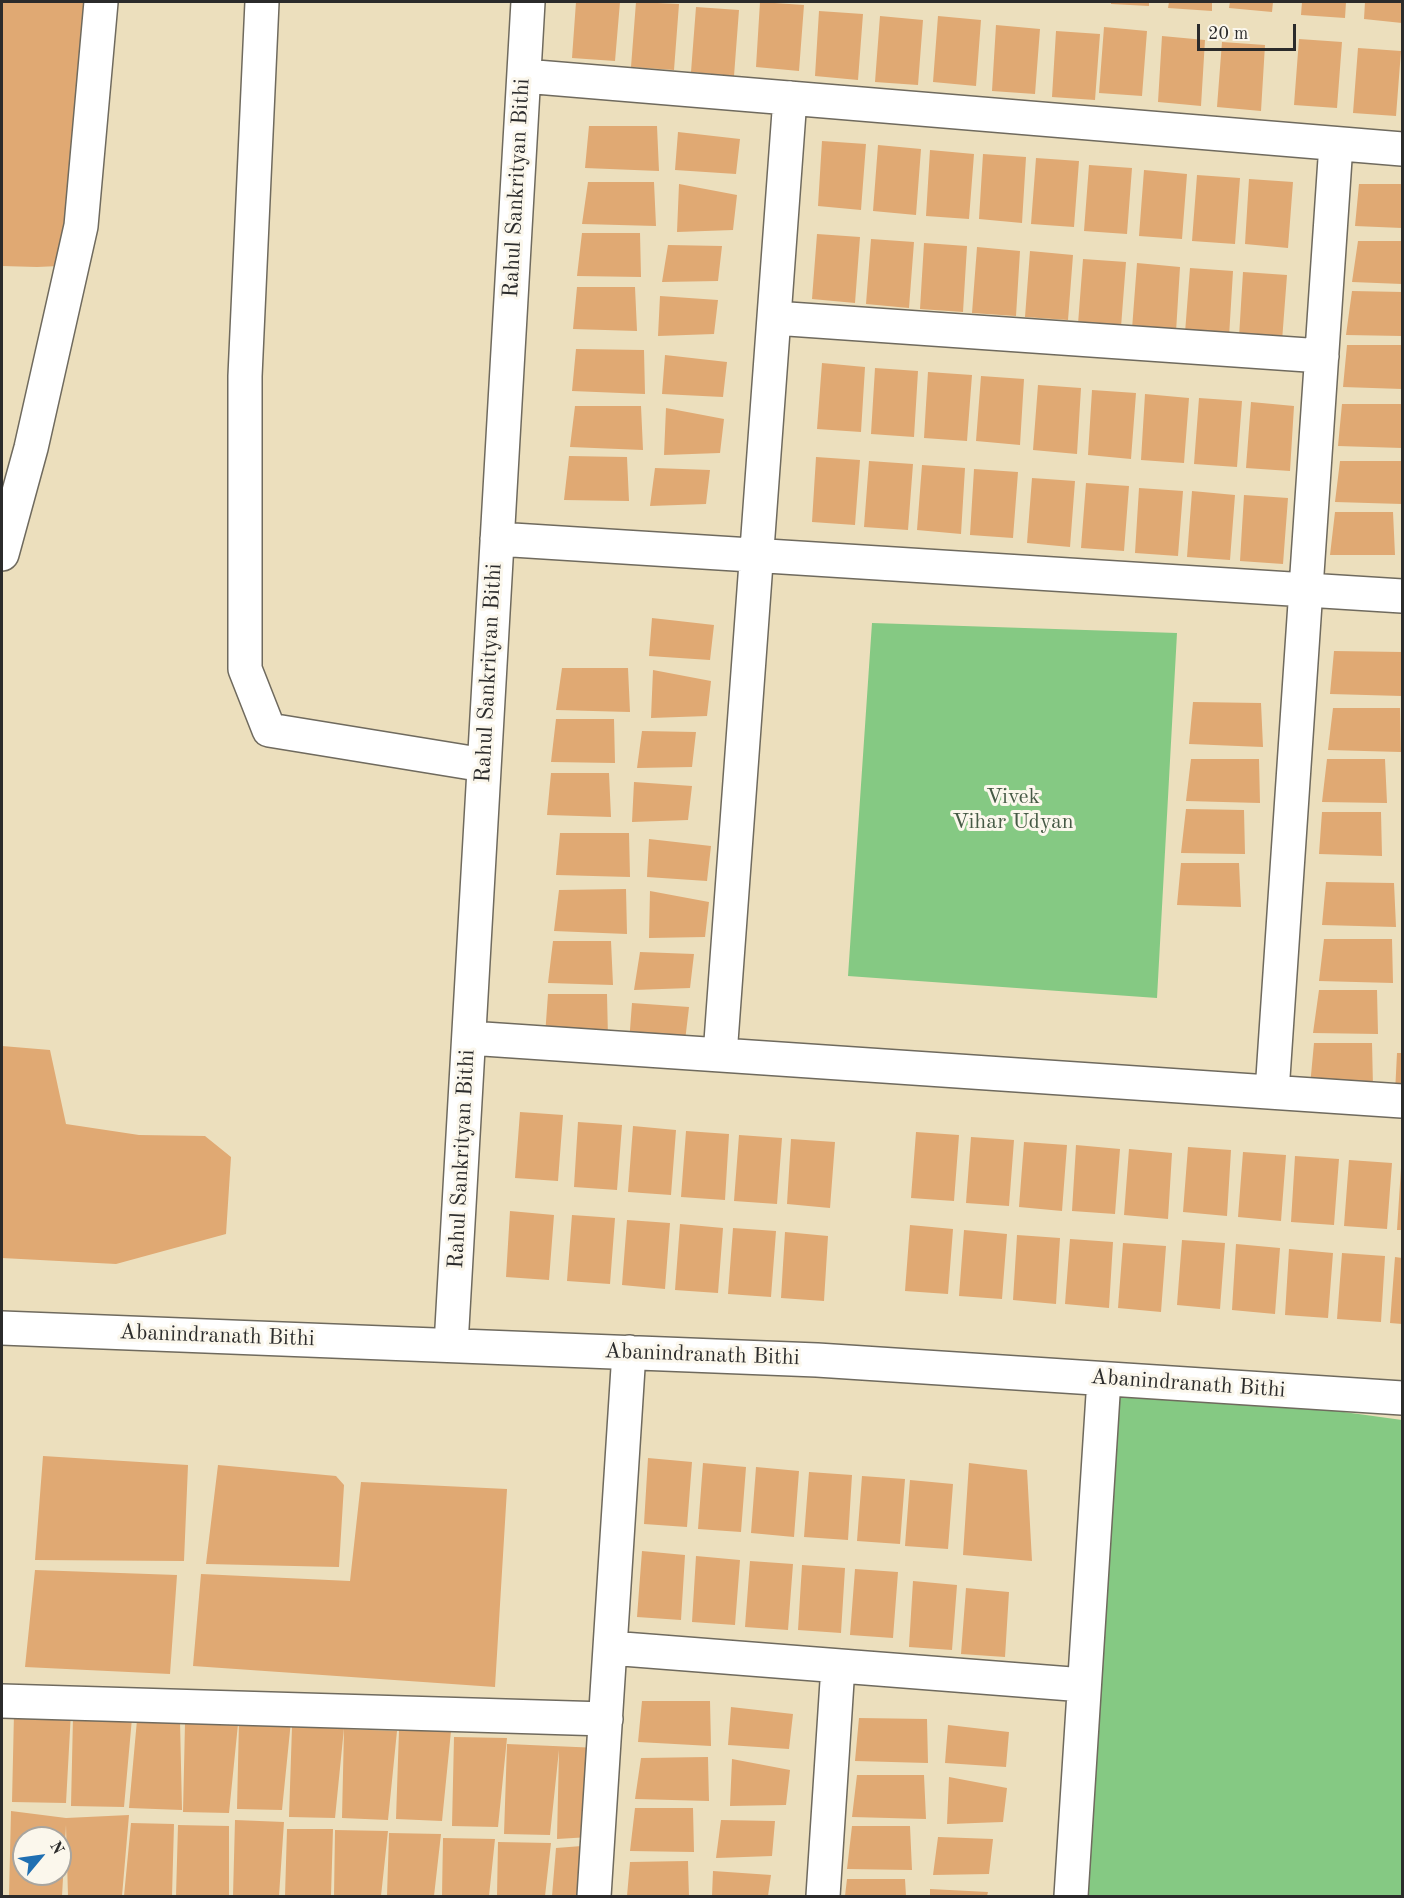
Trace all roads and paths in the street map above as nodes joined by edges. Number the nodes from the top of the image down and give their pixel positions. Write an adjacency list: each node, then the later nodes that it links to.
1 (101, 2): 11 (street)
2 (262, 2): 15 (street)
3 (528, 2): 4 (street, Rahul Sankrityan Bithi)
4 (524, 76): 5 (street); 10 (street, Rahul Sankrityan Bithi)
5 (790, 98): 6 (street); 8 (street)
6 (1336, 144): 7 (street); 9 (street)
7 (1402, 149)
8 (774, 318): 9 (street); 12 (street)
9 (1322, 356): 13 (street)
10 (497, 539): 12 (street); 15 (street, Rahul Sankrityan Bithi)
11 (2, 554)
12 (757, 556): 13 (street); 17 (street)
13 (1306, 590): 14 (street); 18 (street)
14 (1402, 596)
15 (484, 765): 16 (street, Rahul Sankrityan Bithi)
16 (469, 1038): 17 (street); 21 (street, Rahul Sankrityan Bithi)
17 (720, 1055): 18 (street)
18 (1272, 1092): 19 (street)
19 (1402, 1101)
20 (2, 1328): 21 (street, Abanindranath Bithi)
21 (451, 1345): 22 (street, Abanindranath Bithi)
22 (629, 1352): 23 (street, Abanindranath Bithi); 25 (street)
23 (1104, 1378): 24 (street, Abanindranath Bithi); 27 (street)
24 (1402, 1398)
25 (610, 1648): 26 (street); 29 (street)
26 (838, 1666): 27 (street); 31 (street)
27 (1084, 1685): 32 (street)
28 (2, 1701): 29 (street)
29 (606, 1719): 30 (street)
30 (594, 1896)
31 (823, 1896)
32 (1071, 1896)

